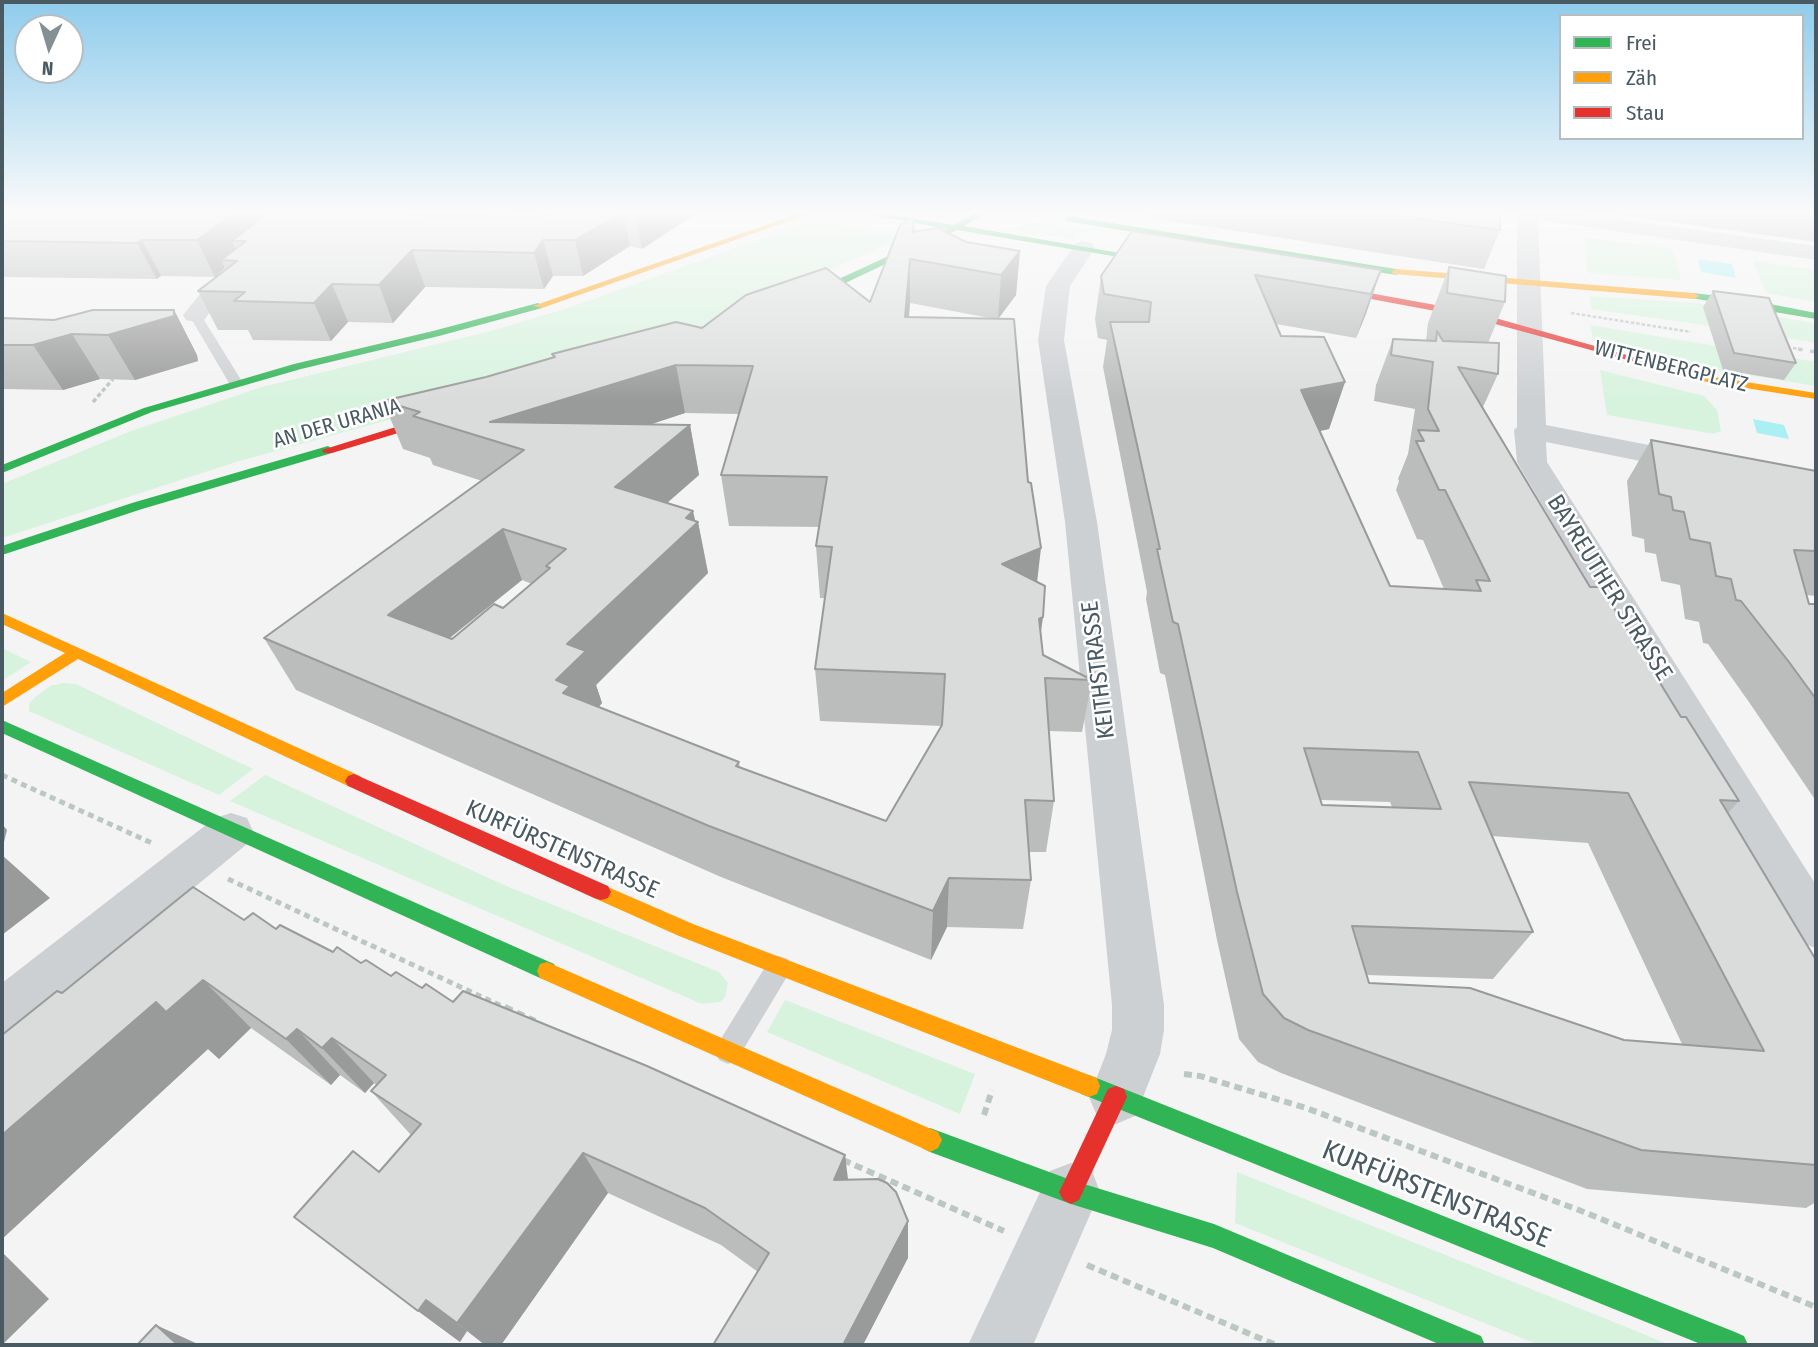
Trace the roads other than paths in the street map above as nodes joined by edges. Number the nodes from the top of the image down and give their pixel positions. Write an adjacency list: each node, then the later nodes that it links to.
1 (234, 276): 10 (street)
2 (626, 276): 13 (main road)
3 (854, 276): 9 (main road)
4 (1064, 276): 29 (street, KEITHSTRASSE)
5 (1430, 276): 7 (main road)
6 (1529, 276): 7 (street, BAYREUTHER STRASSE)
7 (1529, 284): 11 (main road); 12 (street, BAYREUTHER STRASSE)
8 (1305, 285): 12 (main road, WITTENBERGPLATZ)
9 (779, 311)
10 (195, 315): 13 (lane)
11 (1816, 317)
12 (1527, 330): 14 (main road, WITTENBERGPLATZ); 16 (street, BAYREUTHER STRASSE)
13 (236, 383): 17 (main road)
14 (1816, 397)
15 (462, 411): 19 (main road, AN DER URANIA)
16 (1529, 430): 18 (street); 25 (street, BAYREUTHER STRASSE)
17 (2, 468)
18 (1724, 469)
19 (2, 551)
20 (2, 618): 21 (main road, KURFÜRSTENSTRASSE)
21 (75, 654): 22 (main road); 26 (main road, KURFÜRSTENSTRASSE)
22 (2, 701)
23 (2, 726): 24 (main road)
24 (231, 831): 27 (street); 28 (main road)
25 (1816, 927)
26 (779, 967): 28 (lane); 29 (main road, KURFÜRSTENSTRASSE)
27 (2, 1014)
28 (727, 1052): 30 (main road)
29 (1116, 1097): 30 (main road); 33 (main road, KURFÜRSTENSTRASSE)
30 (1070, 1192): 31 (street); 32 (main road)
31 (1000, 1345)
32 (1472, 1345)
33 (1734, 1345)

